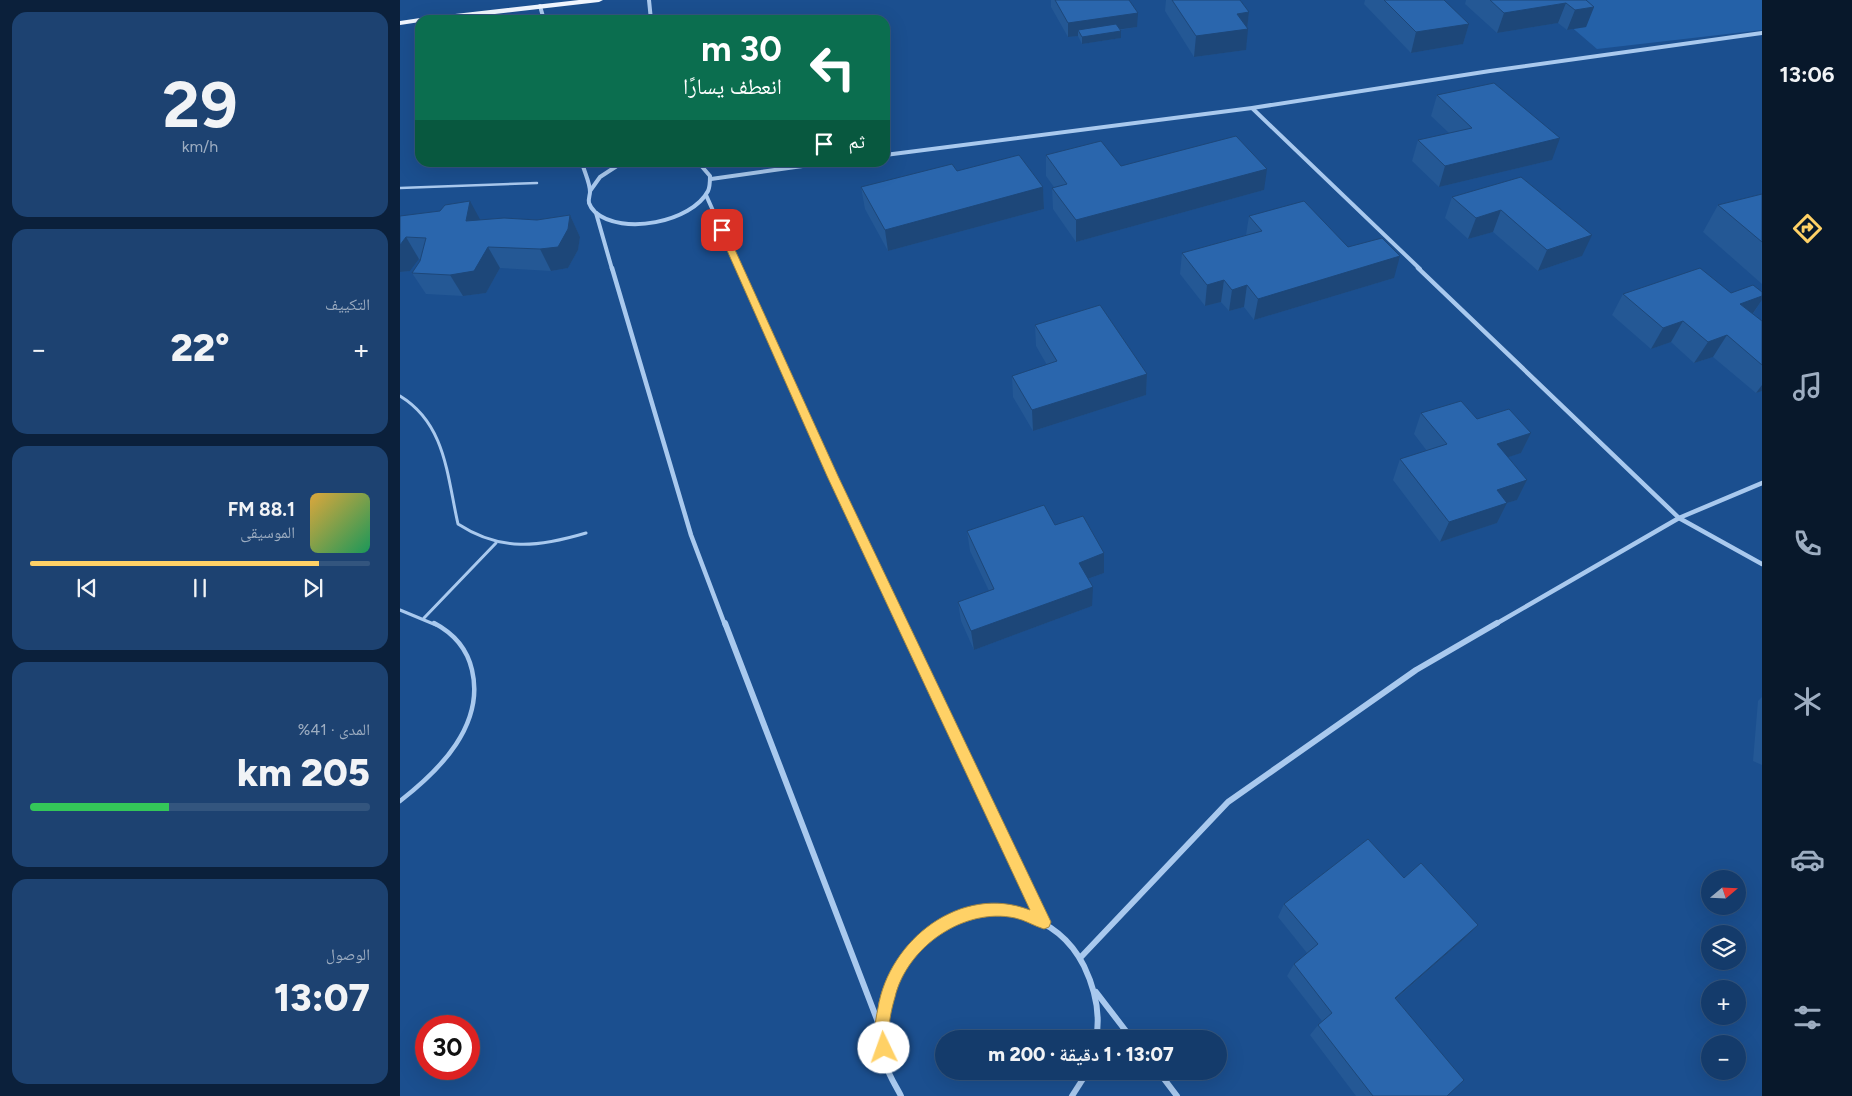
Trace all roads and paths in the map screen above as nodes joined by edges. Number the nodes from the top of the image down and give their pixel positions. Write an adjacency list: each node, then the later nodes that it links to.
1 (599, 0): 3 (main road)
2 (648, 0): 6 (street)
3 (540, 6): 4 (main road); 5 (street)
4 (464, 15)
5 (543, 15)
6 (650, 15)
7 (415, 21): 8 (main road)
8 (400, 23)
9 (1762, 33): 10 (street)
10 (1252, 108): 11 (street); 24 (street)
11 (890, 154)
12 (583, 167): 19 (street)
13 (614, 167): 19 (street)
14 (705, 167): 16 (street)
15 (796, 167): 16 (street)
16 (711, 179): 20 (street)
17 (536, 183): 18 (lane)
18 (400, 188)
19 (590, 191): 21 (street)
20 (706, 195): 21 (street); 31 (street)
21 (596, 213): 34 (street)
22 (400, 396): 26 (lane)
23 (1762, 483): 24 (street)
24 (1679, 518): 27 (street); 32 (street)
25 (586, 533): 26 (lane)
26 (496, 543): 29 (lane)
27 (1762, 564)
28 (400, 610): 29 (lane)
29 (424, 618): 30 (lane)
30 (400, 801)
31 (1044, 922): 32 (street); 34 (street)
32 (1081, 957): 33 (street)
33 (1096, 992): 35 (street); 36 (street)
34 (882, 1030): 39 (street)
35 (1098, 1030)
36 (1125, 1030)
37 (1082, 1080): 40 (street)
38 (1165, 1080): 41 (street)
39 (901, 1096)
40 (1072, 1096)
41 (1177, 1096)

